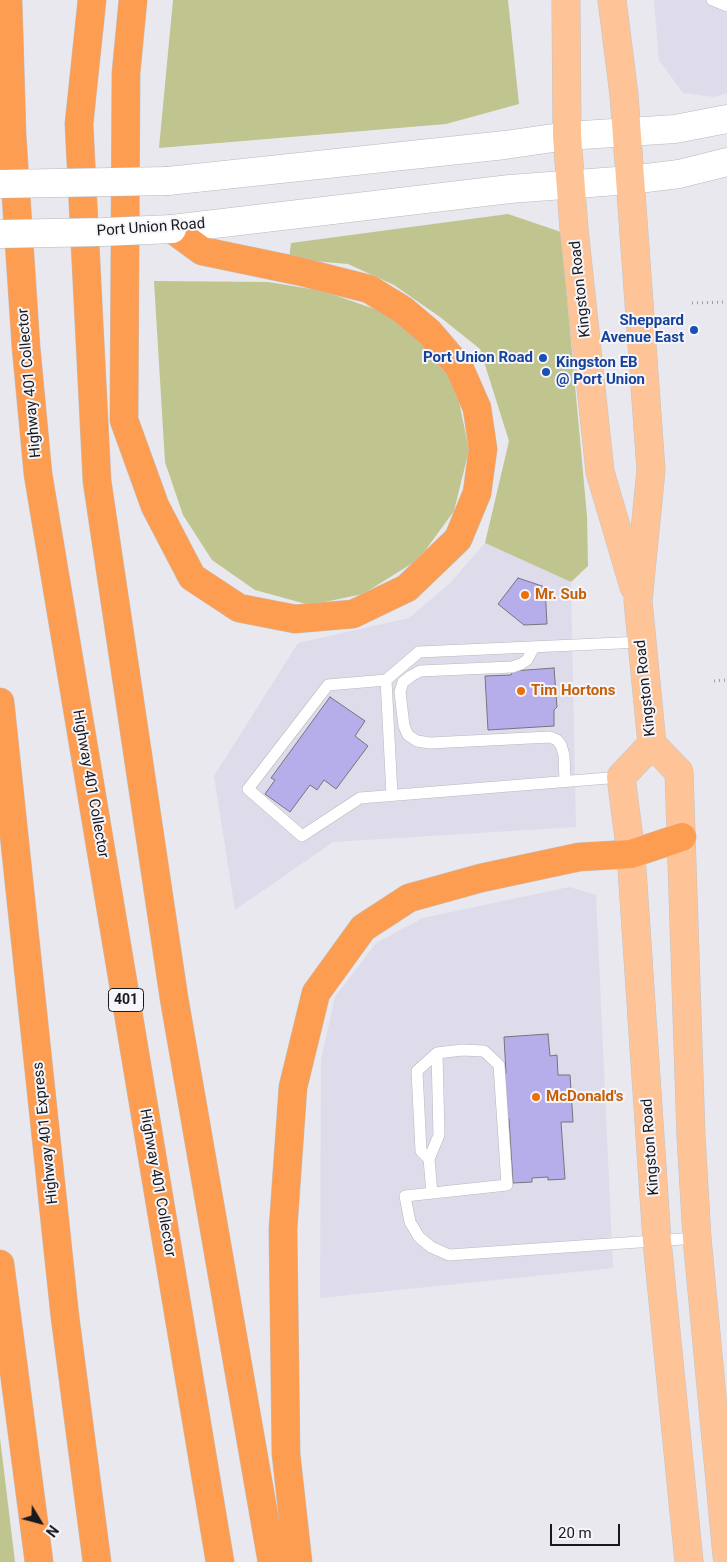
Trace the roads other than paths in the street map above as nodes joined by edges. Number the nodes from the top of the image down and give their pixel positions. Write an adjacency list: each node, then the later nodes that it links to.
1 (8, 0): 36 (highway, Highway 401 Collector / 401)
2 (92, 0): 42 (highway)
3 (133, 0): 9 (highway)
4 (139, 0): 9 (highway)
5 (566, 0): 12 (main road, Kingston Road)
6 (612, 0): 11 (main road, Kingston Road)
7 (712, 0): 8 (lane)
8 (727, 6)
9 (126, 73): 17 (highway)
10 (727, 119): 11 (main road)
11 (627, 132): 12 (main road); 14 (main road, Kingston Road)
12 (567, 136): 15 (main road, bridge); 16 (main road, Kingston Road)
13 (727, 162): 14 (main road)
14 (630, 180): 16 (main road, Port Union Road); 19 (main road, Kingston Road)
15 (0, 184)
16 (572, 184): 17 (main road, Port Union Road); 19 (main road, Kingston Road)
17 (172, 229): 18 (main road, Port Union Road, bridge)
18 (0, 234)
19 (638, 601): 20 (main road, Kingston Road)
20 (642, 642): 21 (lane); 24 (main road, Kingston Road)
21 (534, 647): 22 (lane); 26 (lane)
22 (386, 680): 27 (lane); 27 (lane)
23 (0, 702): 39 (highway, Highway 401 Express)
24 (652, 744): 25 (main road, Kingston Road); 28 (main road, Kingston Road)
25 (621, 777): 26 (lane); 29 (main road, Kingston Road)
26 (566, 781): 27 (lane)
27 (392, 795)
28 (682, 837): 29 (highway); 33 (main road, Kingston Road)
29 (631, 854): 34 (main road, Kingston Road); 43 (highway)
30 (437, 1053): 31 (lane); 31 (lane); 32 (lane)
31 (428, 1159): 32 (lane)
32 (432, 1193): 34 (lane)
33 (696, 1238): 34 (lane); 37 (main road, Kingston Road)
34 (657, 1241): 44 (main road, Kingston Road)
35 (0, 1264): 38 (highway)
36 (214, 1527): 40 (highway); 41 (highway, Highway 401 Collector / 401)
37 (727, 1556)
38 (39, 1562)
39 (97, 1562)
40 (209, 1562)
41 (220, 1562)
42 (272, 1562)
43 (298, 1562)
44 (689, 1562)

